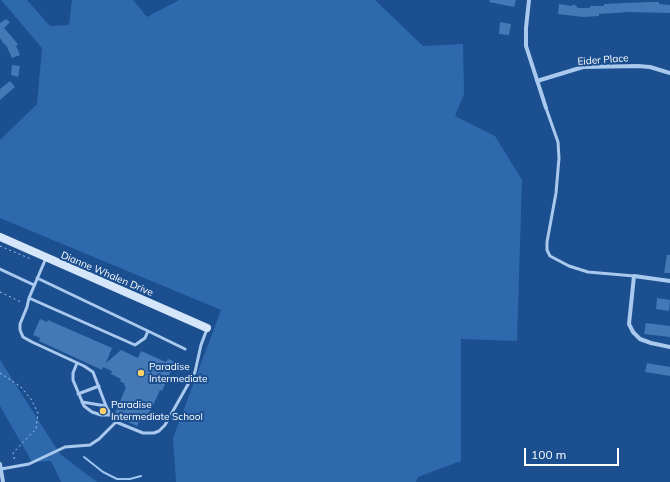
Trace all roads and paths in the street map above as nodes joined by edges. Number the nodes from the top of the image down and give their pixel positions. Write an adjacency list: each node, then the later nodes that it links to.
1 (530, 0): 3 (street)
2 (670, 73): 3 (street, Eider Place)
3 (537, 81): 4 (street)
4 (546, 108): 8 (lane)
5 (0, 237): 6 (street, Dianne Whalen Drive)
6 (46, 258): 9 (lane); 15 (street, Dianne Whalen Drive)
7 (0, 269): 11 (lane)
8 (634, 276): 10 (street); 17 (street)
9 (37, 278): 11 (lane); 16 (lane)
10 (670, 281)
11 (34, 284): 13 (lane)
12 (0, 292): 14 (path)
13 (29, 298): 16 (lane); 19 (lane)
14 (22, 302)
15 (207, 328): 26 (lane)
16 (148, 331): 18 (lane)
17 (670, 347)
18 (185, 349)
19 (77, 363): 21 (lane); 22 (lane)
20 (0, 373): 28 (path)
21 (99, 386): 22 (lane); 24 (lane)
22 (78, 394): 23 (lane)
23 (82, 402): 24 (lane); 25 (lane)
24 (106, 406): 25 (lane)
25 (110, 415): 26 (lane)
26 (116, 422): 28 (lane)
27 (0, 466): 28 (lane); 29 (street)
28 (16, 466)
29 (3, 482)

